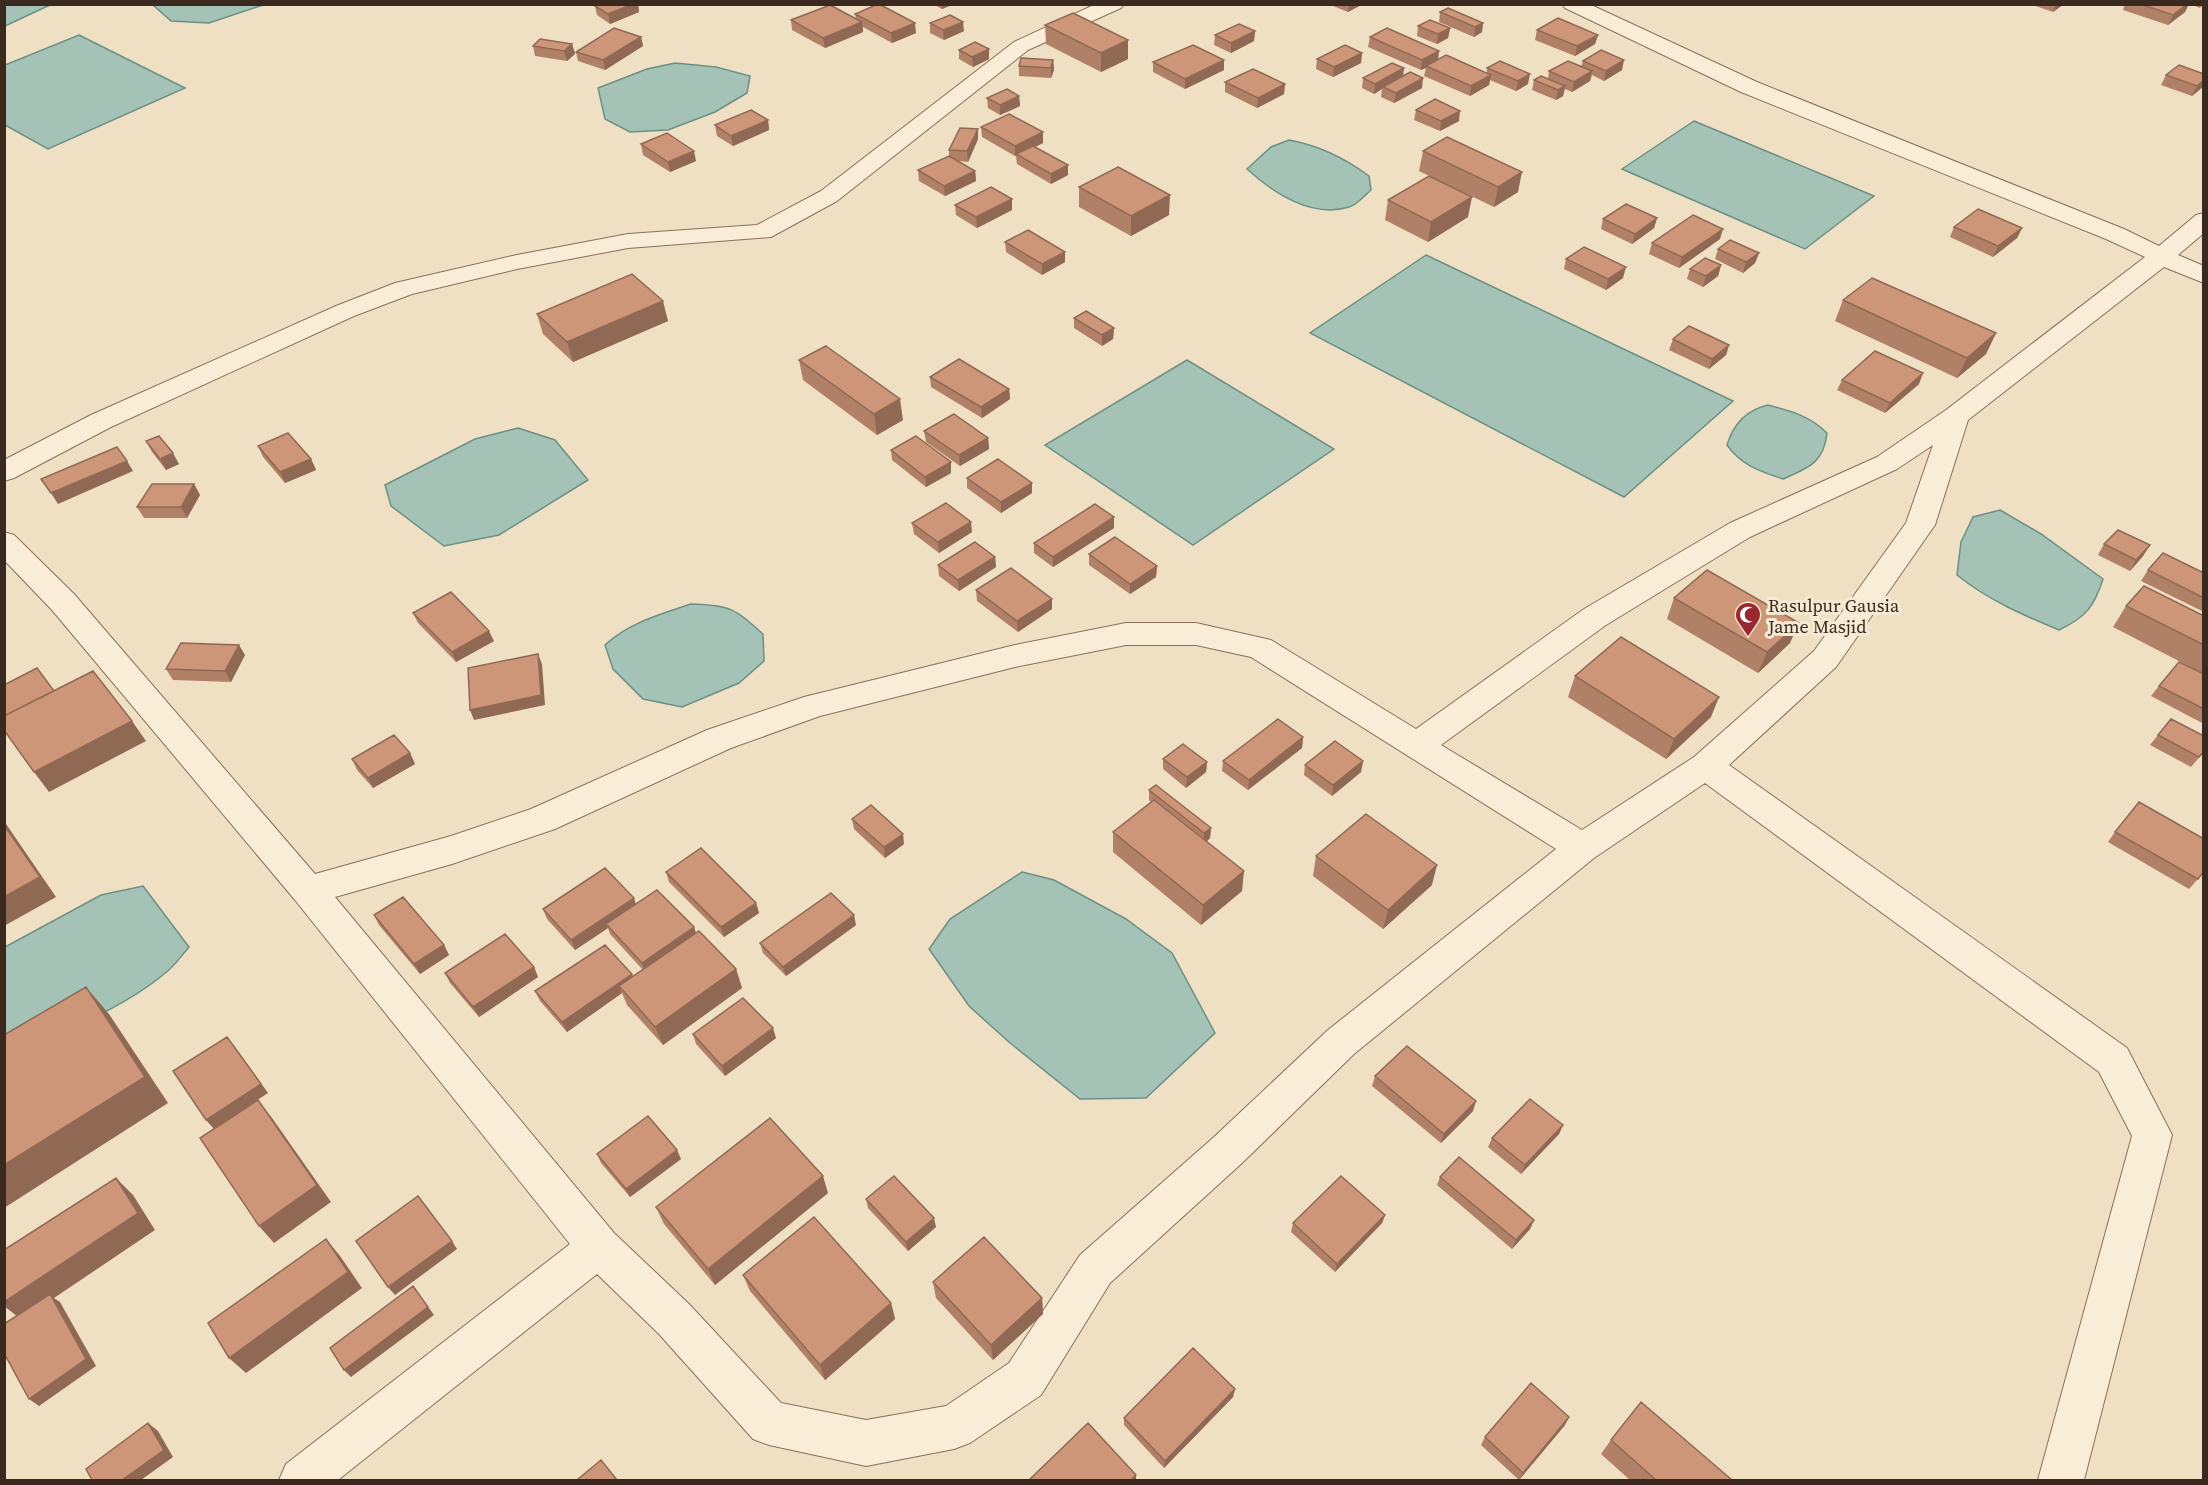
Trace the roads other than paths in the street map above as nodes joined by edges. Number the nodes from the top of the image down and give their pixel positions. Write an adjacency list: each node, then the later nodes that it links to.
1 (1114, 4): 7 (street)
2 (1572, 4): 4 (street)
3 (2204, 219): 4 (street)
4 (2161, 257): 5 (street); 6 (street)
5 (2204, 276)
6 (1956, 416): 9 (street); 10 (street)
7 (4, 472)
8 (4, 542): 12 (street)
9 (1417, 745): 11 (street); 12 (street)
10 (1706, 766): 11 (street); 15 (street)
11 (1582, 848): 13 (street)
12 (308, 891): 13 (street)
13 (599, 1248): 14 (street)
14 (302, 1480)
15 (2061, 1480)

